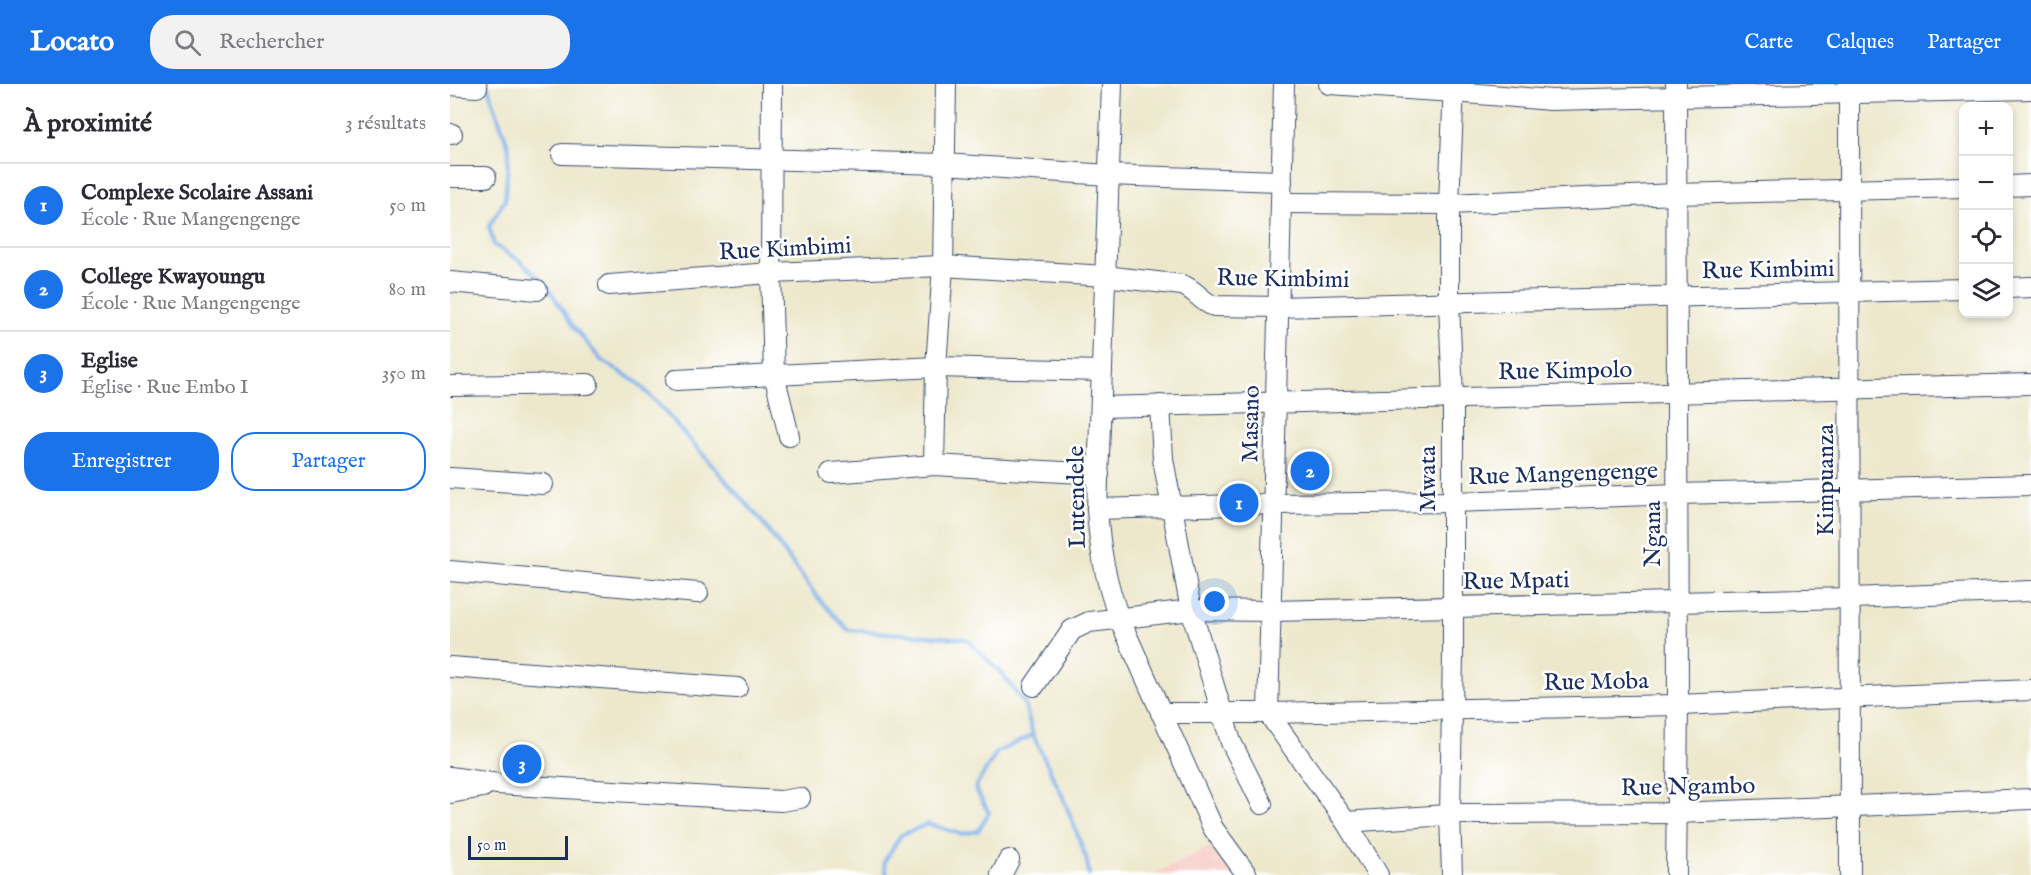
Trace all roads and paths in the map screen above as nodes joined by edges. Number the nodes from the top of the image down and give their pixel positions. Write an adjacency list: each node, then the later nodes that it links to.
1 (772, 84): 13 (street)
2 (946, 84): 14 (street)
3 (1112, 84): 15 (street, Lutendele)
4 (1284, 84): 18 (street, Masano)
5 (1329, 84): 8 (street)
6 (450, 85): 7 (street)
7 (477, 87)
8 (1454, 88): 11 (street); 25 (street, Mwata)
9 (1850, 89): 10 (street); 11 (street); 22 (street, Kimpuanza)
10 (2031, 89)
11 (1676, 91): 23 (street, Ngana)
12 (562, 154): 13 (street)
13 (771, 159): 14 (street); 27 (street)
14 (944, 164): 15 (street); 26 (street)
15 (1108, 175): 18 (street); 28 (street, Lutendele)
16 (450, 177): 17 (street)
17 (486, 177)
18 (1282, 181): 24 (street, Masano)
19 (2031, 185): 20 (street)
20 (2013, 186)
21 (1959, 187): 22 (street)
22 (1850, 189): 23 (street); 35 (street, Kimpuanza)
23 (1676, 194): 25 (street); 36 (street, Ngana)
24 (1281, 203): 25 (street); 38 (street, Masano)
25 (1449, 204): 37 (street, Mwata)
26 (943, 266): 27 (street, Rue Kimbimi); 28 (street, Rue Kimbimi); 39 (street)
27 (771, 273): 30 (street, Rue Kimbimi); 41 (street)
28 (1105, 276): 38 (street, Rue Kimbimi); 40 (street, Lutendele)
29 (450, 282): 34 (street)
30 (609, 285)
31 (2031, 287): 32 (street)
32 (2013, 288)
33 (1959, 289): 35 (street, Rue Kimbimi)
34 (537, 290)
35 (1850, 293): 36 (street, Rue Kimbimi); 46 (street, Kimpuanza)
36 (1677, 297): 37 (street, Rue Kimbimi); 47 (street, Ngana)
37 (1449, 303): 38 (street, Rue Kimbimi); 48 (street, Mwata)
38 (1278, 307): 49 (street, Masano)
39 (936, 367): 40 (street); 41 (street); 53 (street)
40 (1102, 371): 51 (street, Lutendele)
41 (774, 374): 42 (street); 52 (street)
42 (676, 380)
43 (588, 384): 45 (street)
44 (2031, 384): 46 (street, Rue Kimpolo)
45 (450, 387)
46 (1850, 388): 47 (street, Rue Kimpolo); 59 (street, Kimpuanza)
47 (1677, 393): 48 (street, Rue Kimpolo); 60 (street, Ngana)
48 (1453, 398): 49 (street, Rue Kimpolo); 61 (street, Mwata)
49 (1275, 403): 50 (street, Rue Kimpolo); 62 (street, Masano)
50 (1160, 405): 51 (street, Rue Kimpolo); 63 (street)
51 (1101, 407): 55 (street, Lutendele)
52 (789, 436)
53 (934, 465): 54 (street); 55 (street)
54 (831, 473)
55 (1099, 474): 64 (street, Lutendele)
56 (450, 478): 57 (street)
57 (543, 484)
58 (2031, 485): 59 (street, Rue Mangengenge)
59 (1850, 490): 60 (street, Rue Mangengenge); 68 (street, Kimpuanza)
60 (1678, 494): 61 (street, Rue Mangengenge); 69 (street, Ngana)
61 (1452, 502): 62 (street, Rue Mangengenge); 70 (street, Mwata)
62 (1273, 504): 63 (street, Rue Mangengenge); 72 (street, Masano)
63 (1171, 506): 64 (street, Rue Mangengenge); 71 (street)
64 (1097, 509): 73 (street, Lutendele)
65 (450, 571): 67 (street)
66 (2031, 591): 68 (street, Rue Mpati)
67 (698, 592)
68 (1851, 598): 69 (street, Rue Mpati); 78 (street, Kimpuanza)
69 (1678, 602): 70 (street, Rue Mpati); 79 (street, Ngana)
70 (1453, 607): 72 (street, Rue Mpati); 80 (street, Mwata)
71 (1191, 610): 72 (street, Rue Mpati); 73 (street, Rue Mpati); 81 (street)
72 (1270, 611): 83 (street, Masano)
73 (1119, 618): 75 (street, Rue Mpati); 82 (street, Lutendele)
74 (450, 667): 76 (street)
75 (1034, 686)
76 (737, 688)
77 (2031, 690): 78 (street, Rue Moba)
78 (1851, 698): 79 (street, Rue Moba); 90 (street, Kimpuanza)
79 (1678, 705): 80 (street, Rue Moba); 91 (street, Ngana)
80 (1452, 709): 83 (street, Rue Moba); 92 (street, Mwata)
81 (1222, 712): 82 (street, Rue Moba); 83 (street, Rue Moba); 89 (street)
82 (1161, 713): 94 (street, Lutendele)
83 (1268, 713): 93 (street)
84 (450, 777): 85 (street)
85 (498, 784): 86 (street); 87 (street)
86 (450, 793)
87 (800, 798)
88 (2031, 799): 90 (street, Rue Ngambo)
89 (1262, 804)
90 (1851, 806): 91 (street, Rue Ngambo); 98 (street, Kimpuanza)
91 (1676, 813): 92 (street, Rue Ngambo); 97 (street, Ngana)
92 (1450, 814): 93 (street, Rue Ngambo); 96 (street, Mwata)
93 (1346, 822): 95 (street)
94 (1247, 875)
95 (1377, 875)
96 (1452, 875)
97 (1676, 875)
98 (1850, 875)

